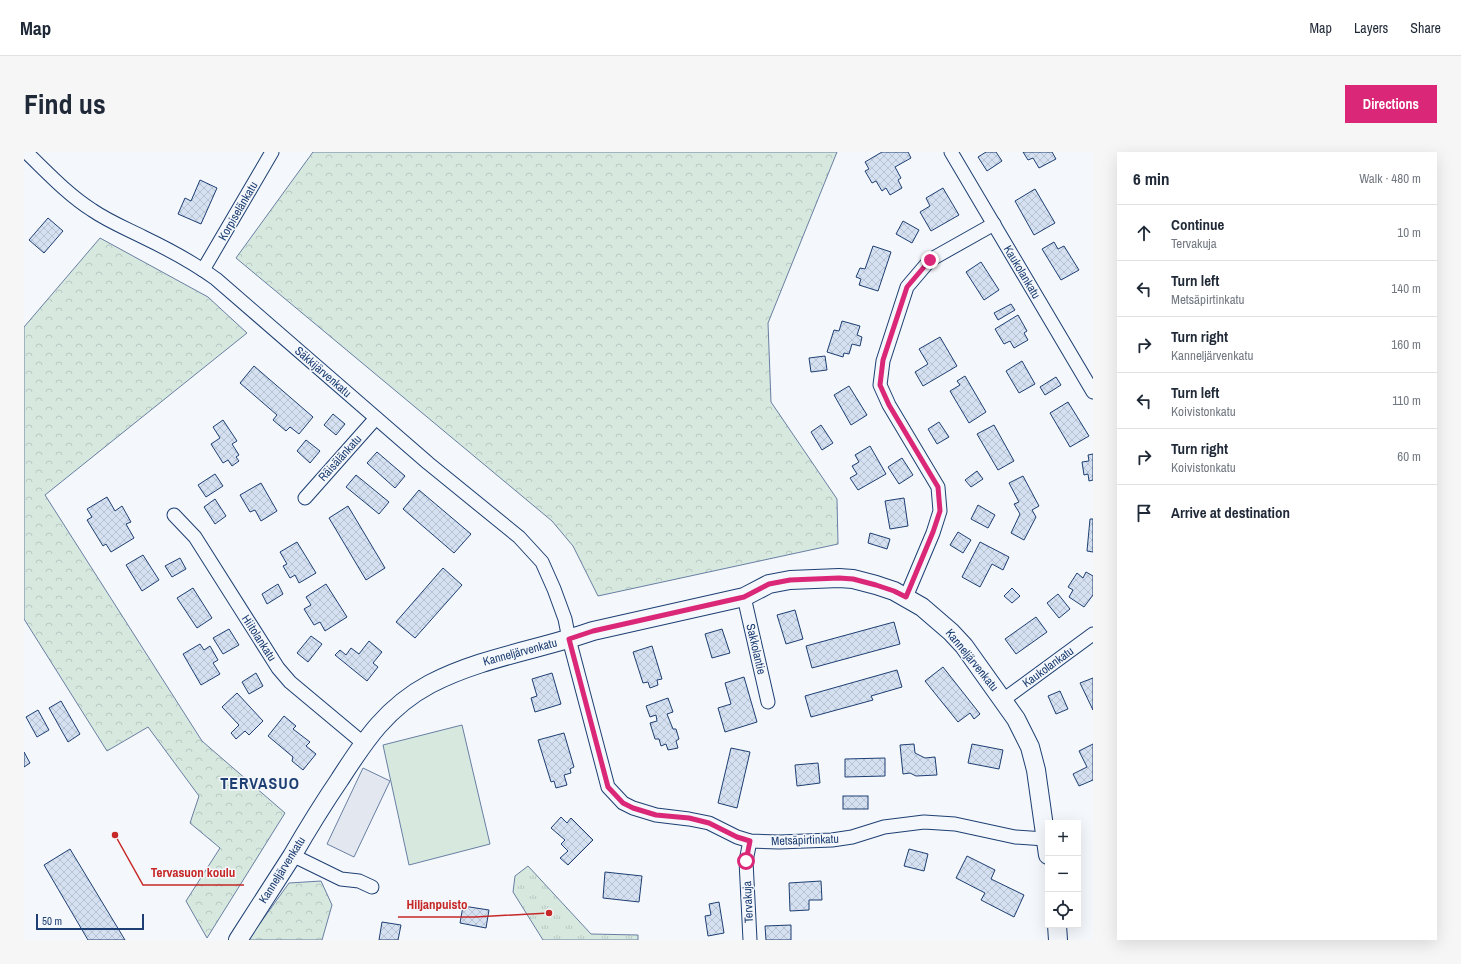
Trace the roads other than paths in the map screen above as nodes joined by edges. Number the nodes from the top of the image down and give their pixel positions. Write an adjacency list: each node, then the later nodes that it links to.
1 (26, 152): 5 (street, Säkkijärvenkatu)
2 (272, 152): 5 (street, Korpiselänkatu)
3 (951, 152): 4 (street, Kaukolankatu)
4 (994, 224): 6 (street, Kaukolankatu); 12 (street)
5 (203, 270): 8 (street, Säkkijärvenkatu)
6 (1090, 377): 7 (street, Kaukolankatu)
7 (1093, 392)
8 (376, 418): 9 (street, Räisälänkatu); 14 (street, Säkkijärvenkatu)
9 (305, 498)
10 (174, 515): 17 (street, Hiitolankatu)
11 (744, 597): 12 (street, Kanneljärvenkatu); 14 (street, Kanneljärvenkatu); 16 (street, Sakkolantie)
12 (906, 597): 15 (street, Kanneljärvenkatu)
13 (1093, 634): 15 (street, Kaukolankatu)
14 (569, 639): 17 (street, Kanneljärvenkatu); 19 (street, Metsäpirtinkatu)
15 (1003, 700): 18 (street, Kanneljärvenkatu)
16 (768, 702)
17 (363, 743): 21 (street, Kanneljärvenkatu)
18 (1045, 839)
19 (750, 841): 20 (street, Metsäpirtinkatu); 25 (street, Tervakuja)
20 (1045, 847)
21 (292, 855): 22 (street); 24 (street, Kanneljärvenkatu)
22 (372, 887)
23 (1057, 928): 26 (street)
24 (238, 940)
25 (750, 940)
26 (1058, 940)

